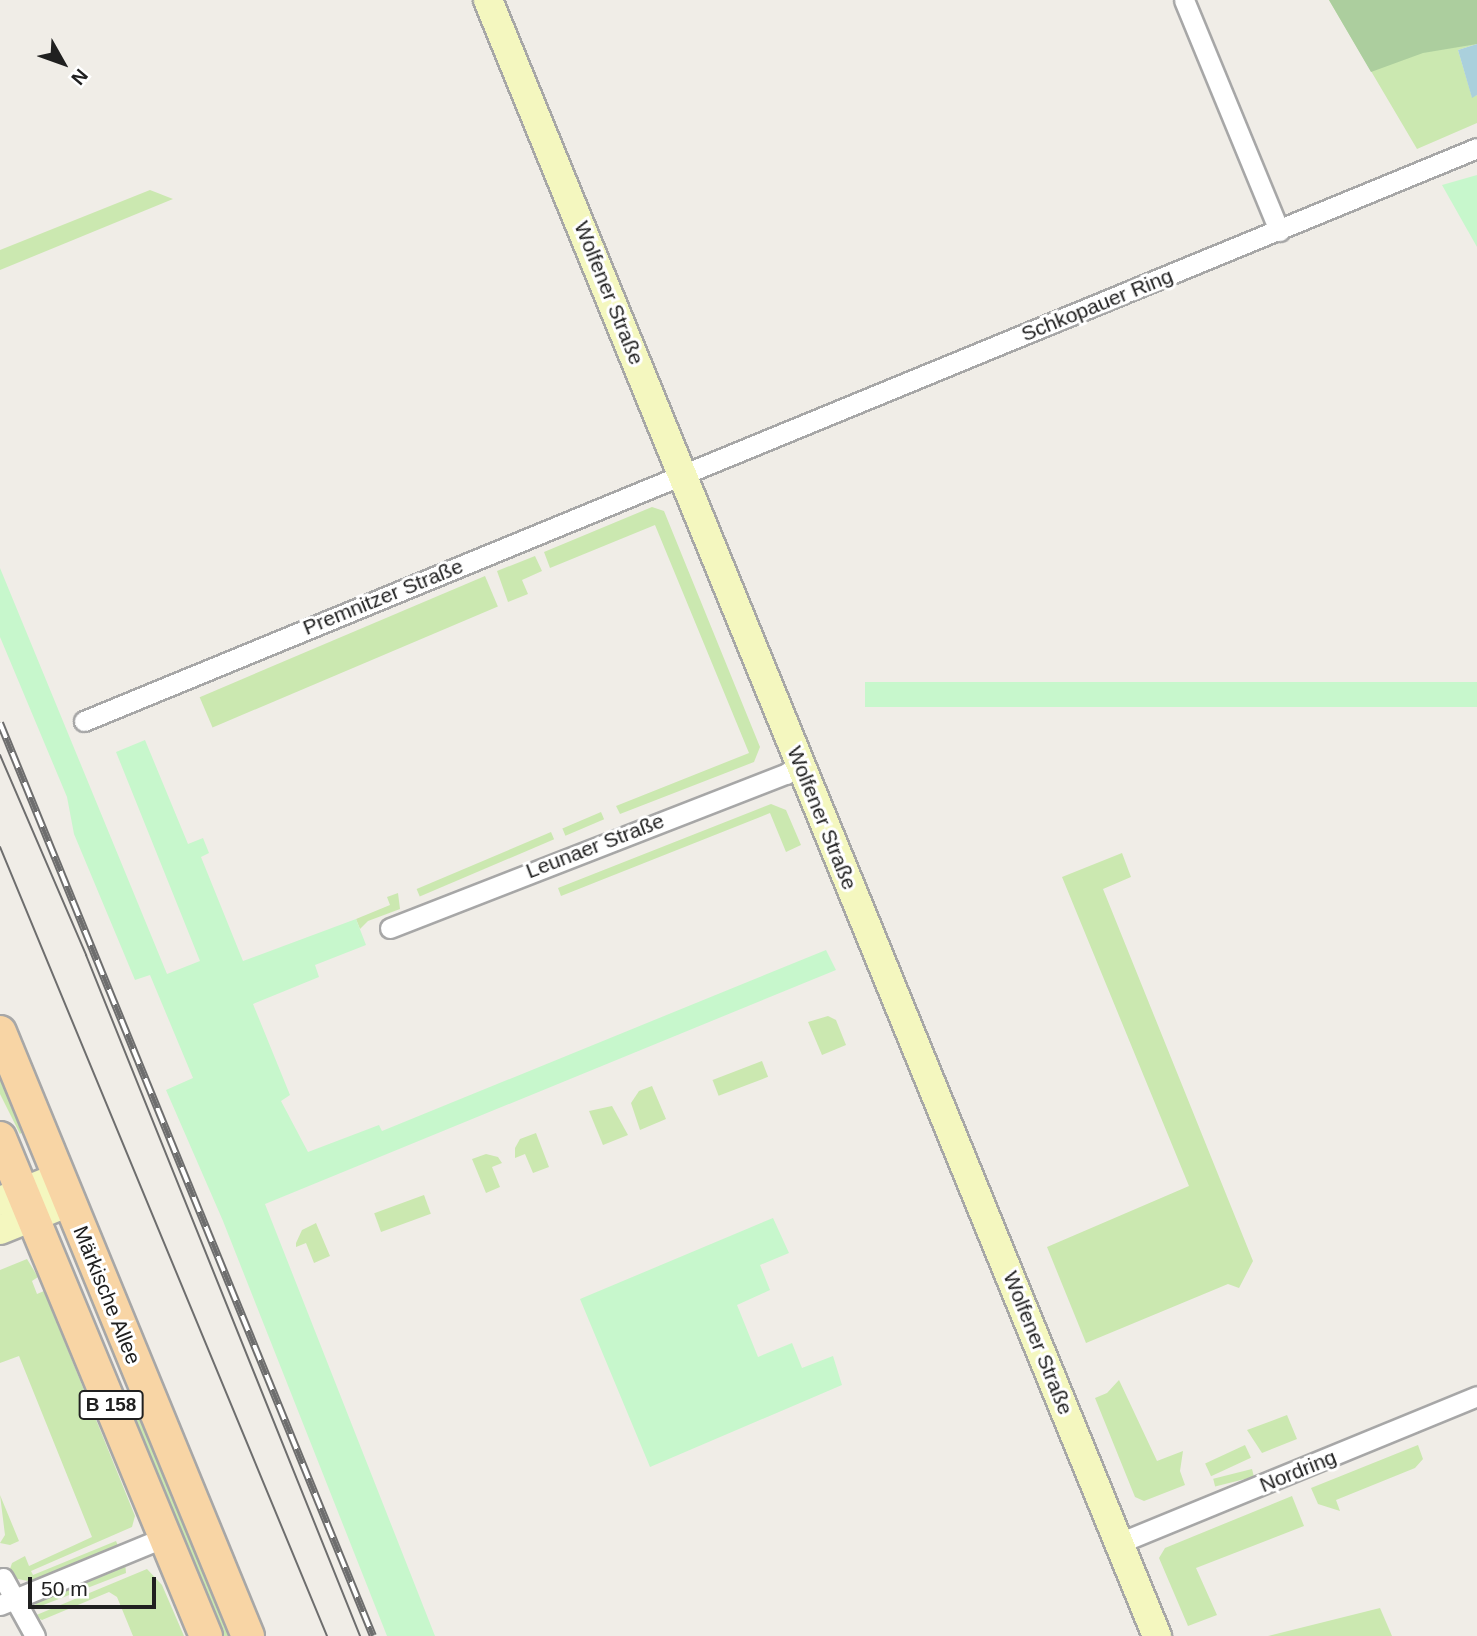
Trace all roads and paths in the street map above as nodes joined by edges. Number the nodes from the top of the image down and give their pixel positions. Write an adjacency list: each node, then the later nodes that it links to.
1 (1184, 0): 4 (street)
2 (494, 2): 5 (street, Wolfener Straße)
3 (1477, 148): 4 (street, Schkopauer Ring)
4 (1279, 231): 5 (street, Schkopauer Ring)
5 (683, 473): 6 (street, Premnitzer Straße); 7 (street, Wolfener Straße)
6 (84, 721)
7 (799, 763): 8 (street, Leunaer Straße); 17 (street, Wolfener Straße)
8 (390, 928)
9 (0, 1032): 10 (main road, Märkische Allee / B 158)
10 (40, 1131): 11 (main road); 12 (main road, Märkische Allee / B 158)
11 (1, 1142): 13 (main road, Märkische Allee / B 158)
12 (64, 1189): 13 (street); 22 (main road, Märkische Allee / B 158)
13 (19, 1203): 14 (street); 16 (main road, Märkische Allee / B 158)
14 (0, 1230)
15 (1477, 1396): 17 (street, Nordring)
16 (165, 1536): 19 (street); 21 (main road, Märkische Allee / B 158)
17 (1119, 1543): 23 (street, Wolfener Straße)
18 (3, 1578): 19 (street)
19 (8, 1602): 20 (street)
20 (35, 1636)
21 (206, 1636)
22 (248, 1636)
23 (1157, 1636)

